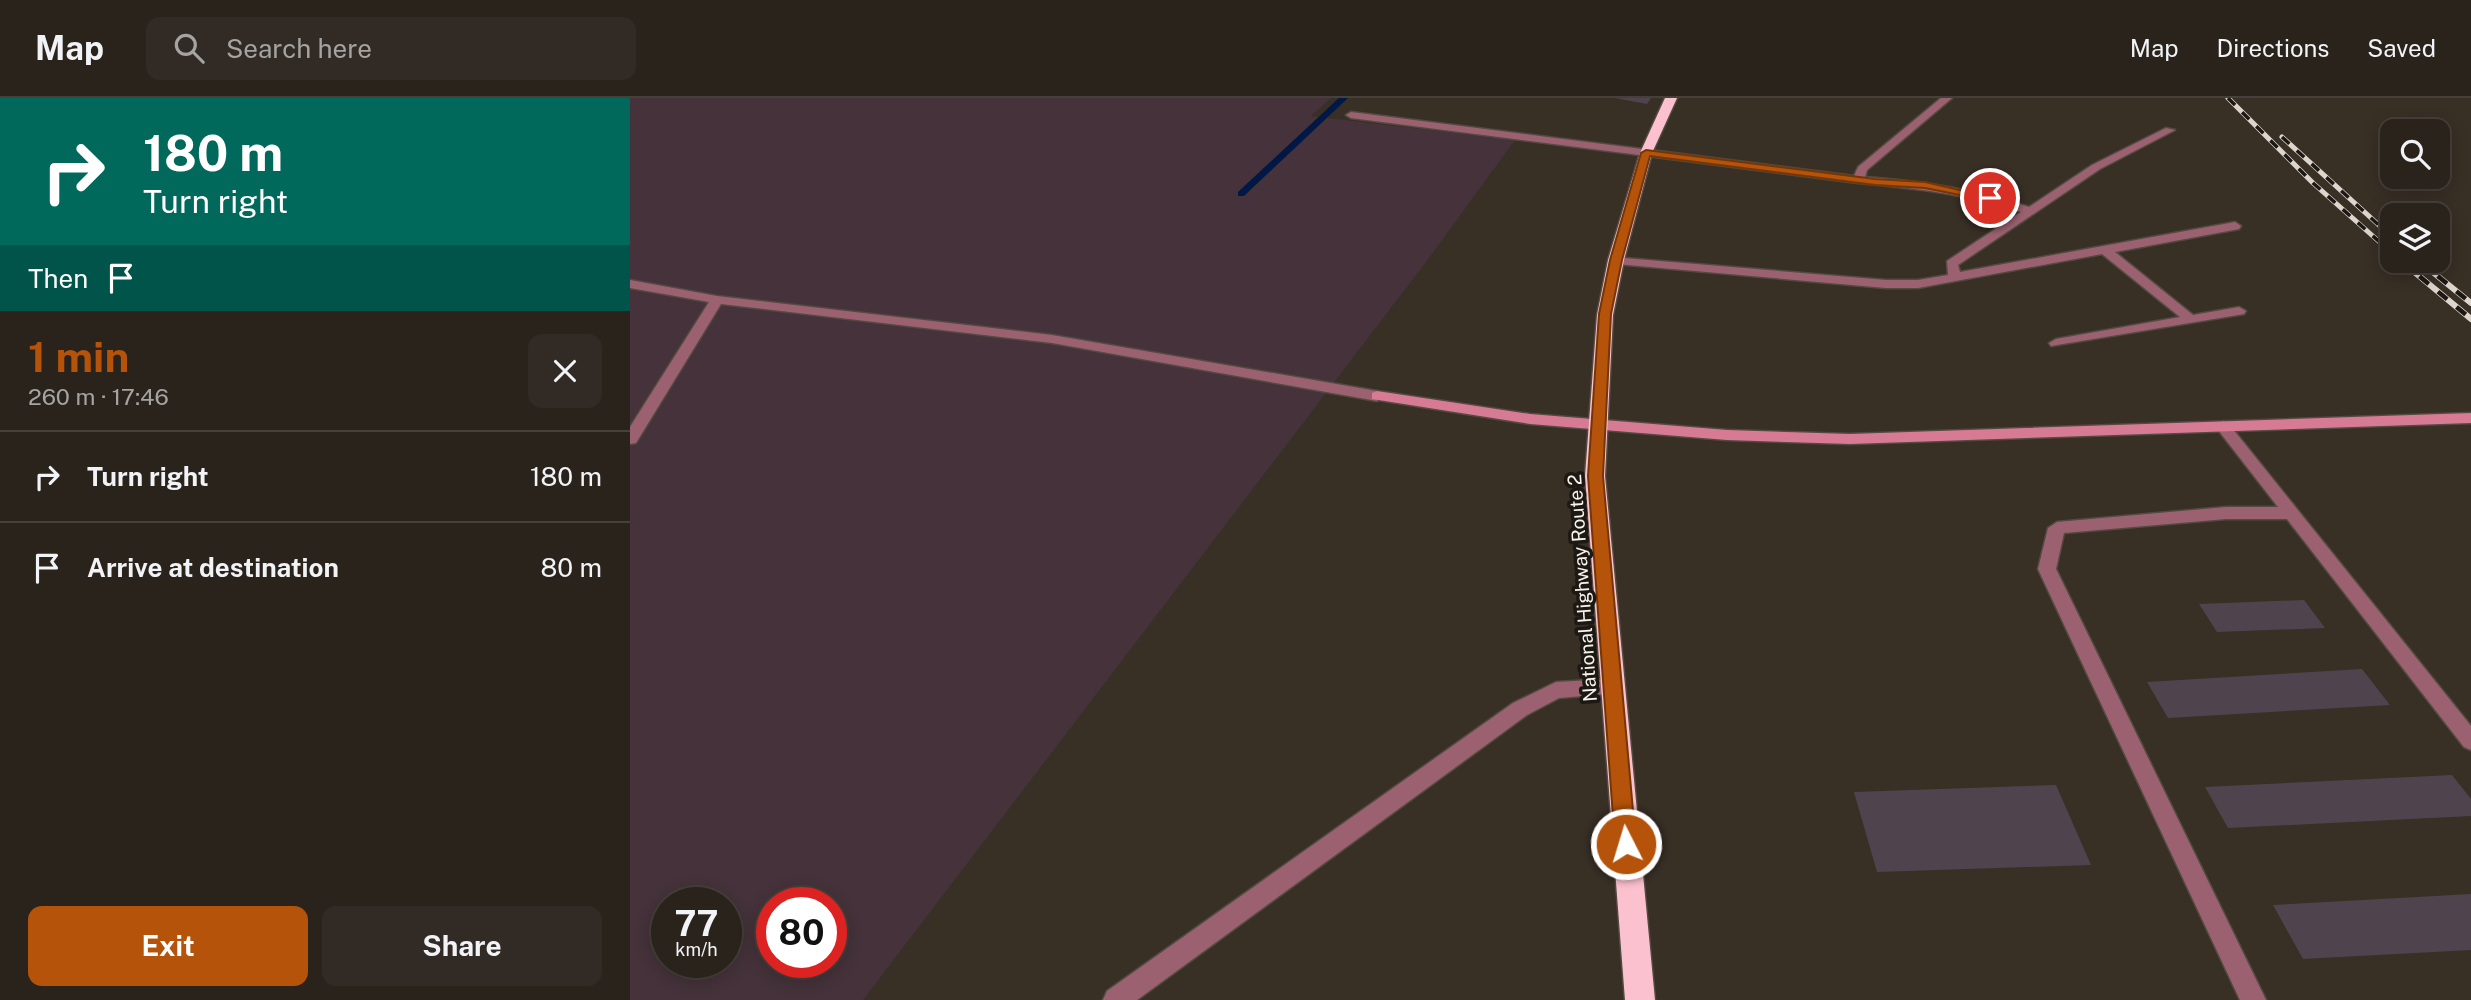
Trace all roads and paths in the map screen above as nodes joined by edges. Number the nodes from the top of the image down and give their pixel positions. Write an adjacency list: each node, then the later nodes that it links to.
1 (1671, 98): 5 (highway, National Highway Route 2)
2 (1947, 98): 6 (street)
3 (1351, 115): 5 (street)
4 (2170, 130): 7 (street)
5 (1646, 153): 6 (street); 10 (highway, National Highway Route 2)
6 (1858, 180): 7 (street)
7 (2030, 211): 11 (street)
8 (2235, 226): 9 (street)
9 (2105, 250): 11 (street); 15 (street)
10 (1616, 260): 11 (street); 19 (highway, National Highway Route 2)
11 (1955, 278)
12 (630, 284): 13 (street)
13 (717, 300): 17 (street); 21 (street)
14 (2239, 311): 15 (street)
15 (2190, 319): 16 (street)
16 (2056, 343)
17 (1377, 396): 19 (street)
18 (2471, 418): 20 (street)
19 (1598, 425): 20 (street); 23 (highway, National Highway Route 2)
20 (2223, 426): 22 (street)
21 (630, 439)
22 (2292, 513): 24 (street); 27 (street)
23 (1611, 687): 25 (street); 26 (highway, National Highway Route 2)
24 (2471, 741)
25 (1116, 1000)
26 (1640, 1000)
27 (2253, 1000)

